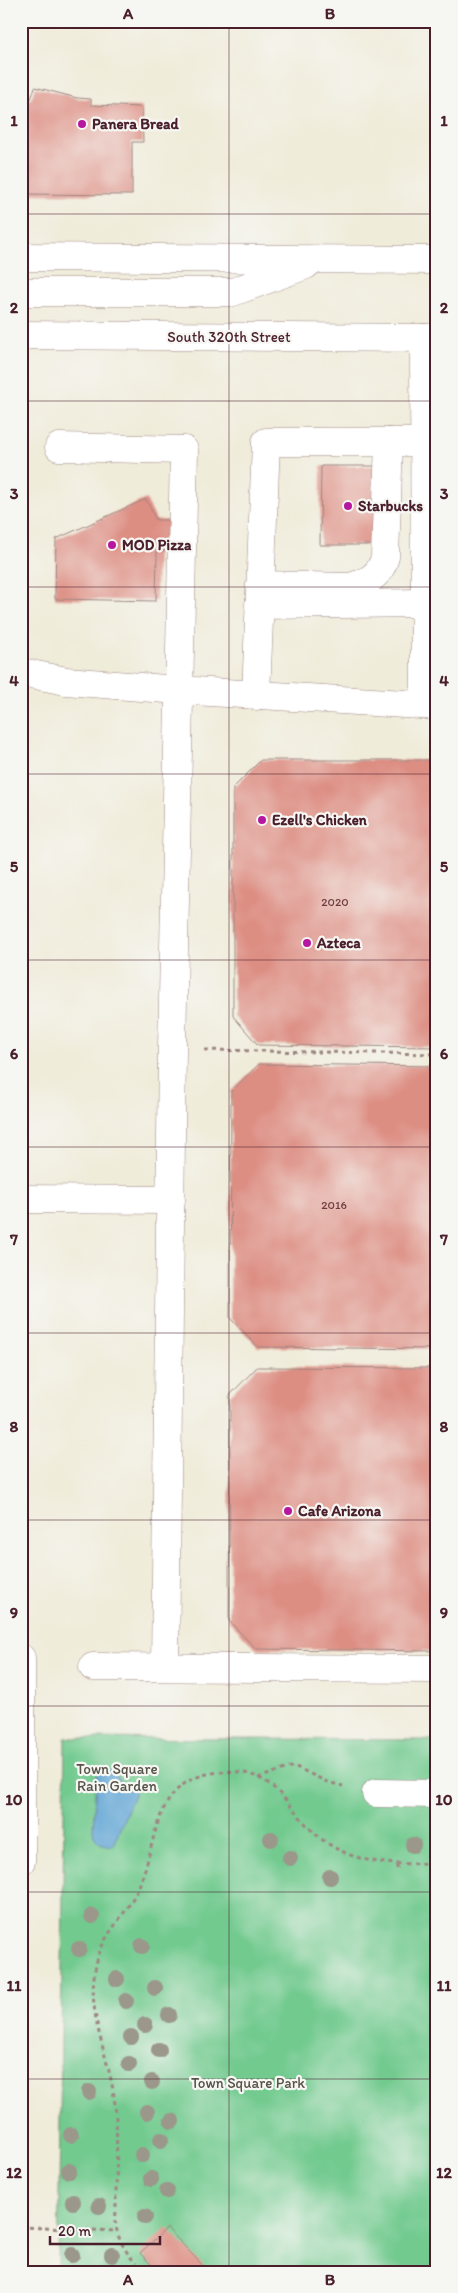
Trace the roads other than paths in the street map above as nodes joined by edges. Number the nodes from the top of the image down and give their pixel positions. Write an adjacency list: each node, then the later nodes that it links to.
1 (21, 257): 2 (main road)
2 (324, 259): 3 (main road); 4 (main road)
3 (437, 260)
4 (21, 292)
5 (21, 335): 6 (main road, South 320th Street)
6 (430, 338): 8 (main road)
7 (389, 442): 8 (main road); 11 (main road); 11 (main road)
8 (424, 442): 10 (main road)
9 (59, 447): 14 (main road)
10 (431, 543): 12 (main road)
11 (260, 595): 12 (main road); 15 (main road)
12 (426, 603): 16 (main road)
13 (21, 672): 14 (main road)
14 (178, 690): 15 (main road); 18 (main road)
15 (256, 696): 16 (main road)
16 (431, 705)
17 (21, 1199): 18 (main road)
18 (171, 1200): 21 (main road)
19 (21, 1658): 23 (main road)
20 (93, 1667): 21 (main road)
21 (165, 1667): 22 (main road)
22 (437, 1669)
23 (22, 1789): 26 (main road)
24 (376, 1793): 25 (main road)
25 (437, 1794)
26 (22, 1844): 27 (main road)
27 (21, 1861)

